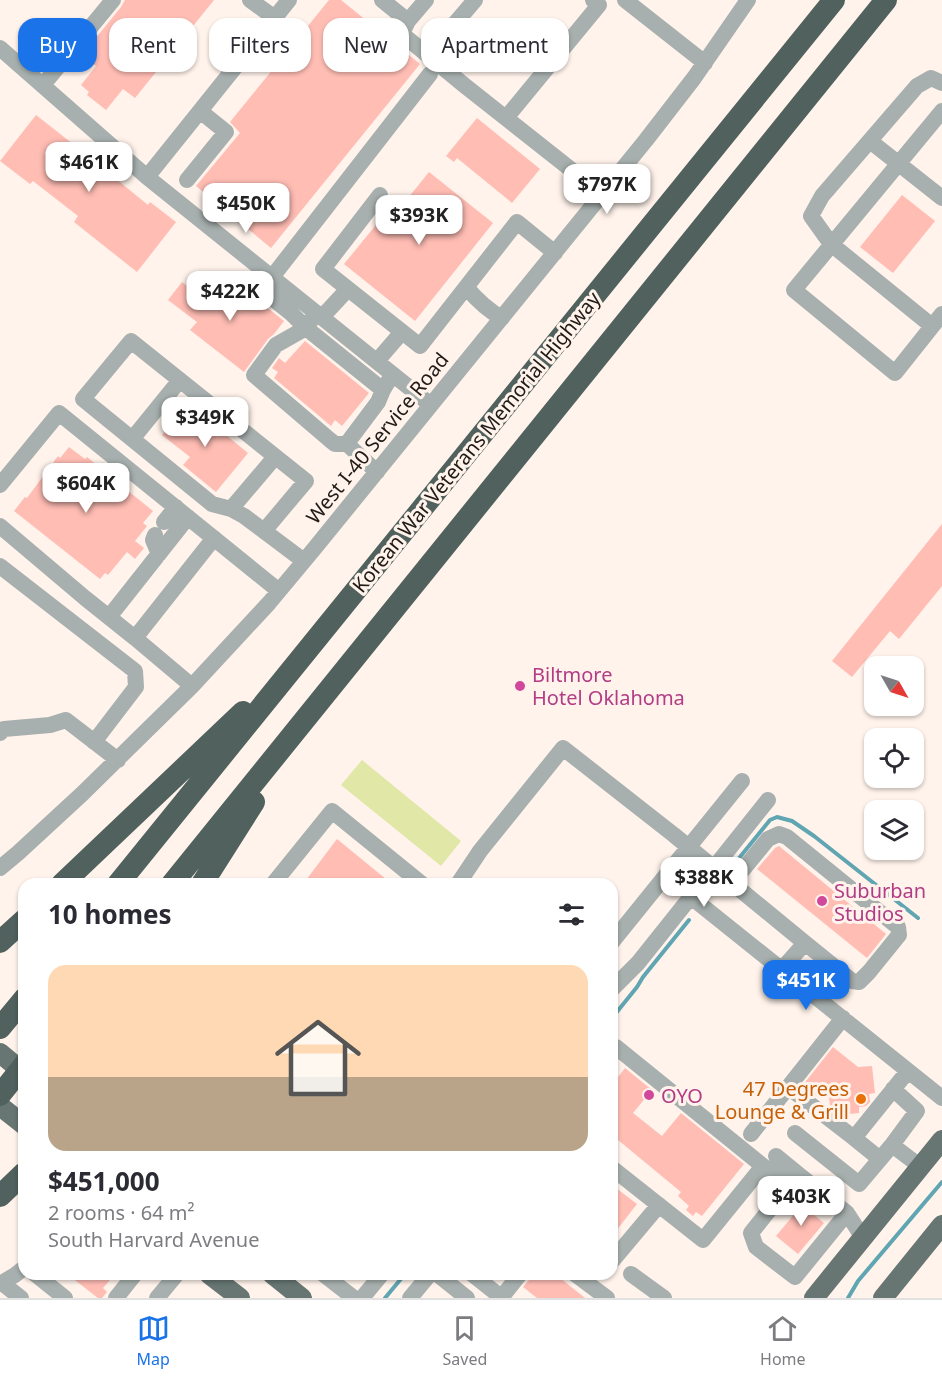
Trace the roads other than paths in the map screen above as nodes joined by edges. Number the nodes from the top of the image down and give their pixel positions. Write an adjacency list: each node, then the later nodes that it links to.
1 (113, 0): 24 (street)
2 (250, 0): 12 (street)
3 (289, 0): 12 (street)
4 (382, 0): 13 (street)
5 (426, 0): 15 (street)
6 (475, 0): 14 (street)
7 (593, 0): 27 (street)
8 (625, 0): 19 (street)
9 (748, 0): 19 (street, West I-40 Service Road)
10 (834, 0): 66 (highway, Korean War Veterans Memorial Highway)
11 (886, 0): 68 (highway, Korean War Veterans Memorial Highway)
12 (275, 18)
13 (404, 18)
14 (460, 18)
15 (409, 20)
16 (409, 40): 18 (street)
17 (0, 48): 24 (street)
18 (421, 49)
19 (705, 63): 32 (street, West I-40 Service Road)
20 (231, 72): 25 (street)
21 (449, 72): 27 (street)
22 (430, 74): 37 (street)
23 (942, 83): 28 (street)
24 (43, 85): 30 (street)
25 (200, 111): 30 (street); 31 (street)
26 (942, 111): 29 (street)
27 (506, 118): 32 (street)
28 (870, 141): 29 (street); 35 (street)
29 (898, 162): 34 (street); 35 (street)
30 (147, 177): 37 (street)
31 (187, 180)
32 (602, 194): 36 (street, West I-40 Service Road)
33 (380, 195): 39 (street)
34 (942, 198)
35 (831, 244): 42 (street); 42 (street)
36 (555, 253): 38 (street); 41 (street, West I-40 Service Road)
37 (271, 277): 40 (street); 43 (street)
38 (466, 287): 41 (street); 44 (street)
39 (348, 289): 40 (street); 44 (street)
40 (319, 315): 43 (street); 45 (street)
41 (496, 315): 49 (street, West I-40 Service Road)
42 (937, 320)
43 (306, 328): 48 (street); 51 (street)
44 (402, 332): 45 (street)
45 (377, 362): 46 (street)
46 (393, 374): 48 (street); 49 (street)
47 (180, 380): 50 (street); 50 (street); 52 (street)
48 (383, 390): 51 (street)
49 (431, 405): 53 (street, West I-40 Service Road)
50 (133, 438): 55 (street)
51 (348, 444): 53 (street)
52 (275, 457): 55 (street); 58 (street)
53 (377, 472): 61 (street, West I-40 Service Road)
54 (0, 485): 56 (street)
55 (231, 509): 58 (street)
56 (182, 512): 59 (street); 60 (street); 60 (street)
57 (0, 526): 64 (street)
58 (264, 531): 61 (street)
59 (214, 538): 63 (street); 65 (street)
60 (159, 554): 64 (street)
61 (304, 561): 63 (street, West I-40 Service Road)
62 (0, 566): 70 (street)
63 (279, 591): 67 (street, West I-40 Service Road)
64 (109, 617): 65 (street)
65 (135, 638): 67 (street)
66 (300, 661): 77 (highway); 78 (highway, Korean War Veterans Memorial Highway)
67 (192, 686): 71 (street, West I-40 Service Road)
68 (318, 703): 79 (highway, Korean War Veterans Memorial Highway); 80 (highway)
69 (0, 733): 70 (street)
70 (94, 742): 71 (street)
71 (118, 760): 75 (street, West I-40 Service Road)
72 (742, 781): 74 (street)
73 (768, 800): 76 (street)
74 (688, 848): 76 (street); 83 (street); 86 (street)
75 (0, 868)
76 (714, 868): 84 (street)
77 (68, 878)
78 (123, 878)
79 (177, 878)
80 (206, 878)
81 (278, 878): 82 (street)
82 (415, 878)
83 (468, 878)
84 (691, 897): 89 (street); 90 (street)
85 (18, 926): 87 (highway)
86 (618, 935)
87 (0, 942)
88 (805, 943): 88 (street); 89 (street)
89 (782, 969): 91 (street)
90 (618, 983)
91 (843, 1018): 95 (street); 97 (street)
92 (618, 1048): 109 (street)
93 (0, 1053): 94 (main road)
94 (18, 1068)
95 (908, 1071): 98 (street); 100 (street)
96 (18, 1072): 99 (highway, bridge)
97 (788, 1087): 104 (street); 105 (street)
98 (893, 1089): 105 (street); 107 (street)
99 (0, 1095)
100 (942, 1098)
101 (0, 1106): 102 (main road)
102 (18, 1120)
103 (795, 1133): 108 (street)
104 (751, 1134)
105 (855, 1138): 108 (street)
106 (942, 1140): 110 (main road)
107 (892, 1145): 108 (street); 110 (street)
108 (880, 1159)
109 (770, 1161): 113 (street); 115 (street)
110 (921, 1167): 118 (main road)
111 (618, 1173): 115 (street)
112 (18, 1179): 114 (highway)
113 (794, 1180): 116 (street); 116 (street)
114 (0, 1196)
115 (658, 1205): 119 (street)
116 (847, 1213): 118 (street)
117 (941, 1227): 148 (main road)
118 (863, 1238): 147 (main road)
119 (618, 1255)
120 (18, 1273): 134 (street)
121 (631, 1274): 146 (street)
122 (42, 1280): 136 (street)
123 (130, 1280): 137 (street)
124 (172, 1280): 138 (street)
125 (216, 1280): 135 (main road)
126 (280, 1280): 139 (main road)
127 (337, 1280): 140 (street)
128 (375, 1280): 141 (street)
129 (425, 1280): 142 (street)
130 (444, 1280): 143 (street)
131 (479, 1280): 144 (street)
132 (515, 1280): 144 (street)
133 (583, 1280): 145 (street)
134 (8, 1291)
135 (236, 1297)
136 (65, 1298)
137 (116, 1298)
138 (157, 1298)
139 (302, 1298)
140 (354, 1298)
141 (362, 1298)
142 (410, 1298)
143 (467, 1298)
144 (501, 1298)
145 (607, 1298)
146 (664, 1298)
147 (814, 1298)
148 (883, 1298)

